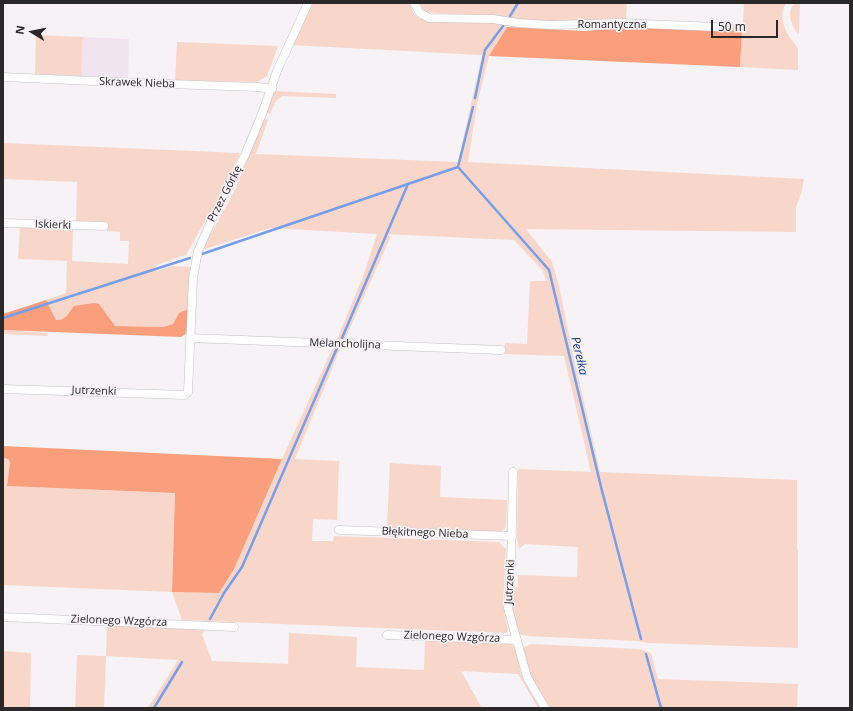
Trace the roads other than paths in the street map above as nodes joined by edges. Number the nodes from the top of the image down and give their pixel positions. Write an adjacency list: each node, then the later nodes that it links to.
1 (308, 3): 5 (street, Przez Górkę)
2 (414, 3): 3 (street, Romantyczna)
3 (716, 27)
4 (3, 77): 5 (street, Skrawek Nieba)
5 (272, 89): 8 (street, Przez Górkę)
6 (3, 223): 7 (street, Iskierki)
7 (104, 226)
8 (190, 338): 9 (street, Melancholijna); 11 (street, Przez Górkę)
9 (501, 350)
10 (3, 389): 11 (street, Jutrzenki)
11 (185, 395)
12 (514, 472): 14 (street, Jutrzenki)
13 (338, 530): 14 (street, Błękitnego Nieba)
14 (512, 536): 18 (street, Jutrzenki)
15 (3, 617): 16 (street, Zielonego Wzgórza)
16 (234, 627)
17 (386, 634): 18 (street, Zielonego Wzgórza)
18 (517, 640): 19 (street, Jutrzenki)
19 (546, 708)

